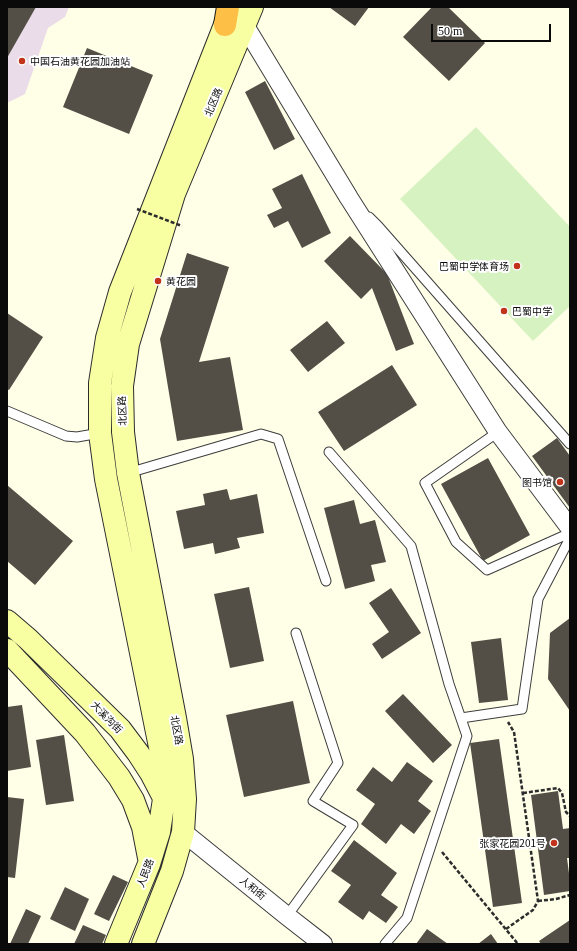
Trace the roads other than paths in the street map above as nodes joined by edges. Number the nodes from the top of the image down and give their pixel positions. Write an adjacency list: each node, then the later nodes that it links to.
1 (236, 14): 2 (street); 5 (main road, 北区路); 8 (main road, 北区路)
2 (349, 198): 4 (street); 6 (lane)
3 (7, 411): 5 (lane)
4 (498, 432): 9 (street); 10 (lane)
5 (100, 433): 19 (main road, 北区路)
6 (570, 444)
7 (329, 452): 17 (lane)
8 (128, 473): 12 (lane); 16 (main road, 北区路)
9 (570, 528)
10 (570, 533)
11 (570, 538): 17 (lane)
12 (326, 581)
13 (7, 621): 19 (main road, 大溪沟街)
14 (296, 633): 23 (lane)
15 (7, 650): 18 (main road)
16 (175, 718): 19 (main road); 21 (main road, 北区路)
17 (461, 718): 27 (lane)
18 (85, 733): 19 (main road); 22 (main road)
19 (157, 770): 20 (main road, 大溪沟街)
20 (164, 799): 21 (main road, 大溪沟街); 22 (main road, 人民路)
21 (183, 832): 23 (street, 人和街); 25 (main road)
22 (150, 864): 24 (main road, 人民路)
23 (287, 916): 26 (street, 人和街)
24 (116, 944)
25 (142, 944)
26 (323, 944)
27 (385, 944)

